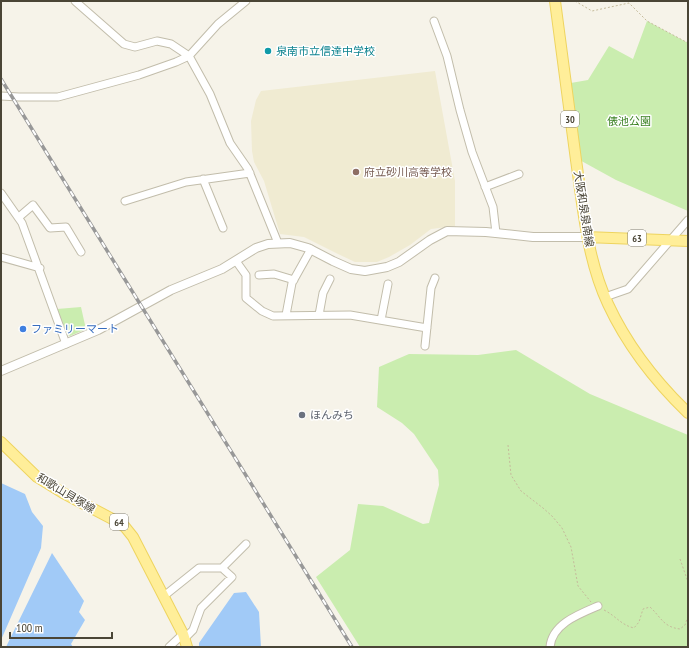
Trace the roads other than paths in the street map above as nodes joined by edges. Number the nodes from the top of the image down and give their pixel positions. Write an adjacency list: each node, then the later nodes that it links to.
1 (75, 1): 5 (street)
2 (246, 1): 5 (street)
3 (555, 1): 17 (main road, 大阪和泉泉南線 / 30)
4 (434, 21): 10 (street)
5 (189, 56): 6 (street); 7 (street)
6 (1, 96)
7 (250, 173): 9 (street); 20 (street)
8 (519, 174): 10 (street)
9 (203, 179): 12 (street); 15 (street)
10 (485, 187): 16 (street)
11 (1, 193): 13 (street)
12 (126, 201)
13 (19, 217): 22 (street); 25 (street)
14 (688, 220): 18 (street)
15 (222, 228)
16 (496, 233): 17 (street); 21 (street)
17 (586, 237): 18 (main road, 63); 31 (main road, 大阪和泉泉南線 / 30)
18 (671, 239): 19 (main road, 63); 31 (street)
19 (688, 241)
20 (278, 243): 21 (street); 24 (street)
21 (311, 250): 29 (street)
22 (81, 252)
23 (1, 257): 25 (street)
24 (236, 261): 33 (street); 36 (street)
25 (40, 268): 36 (street)
26 (259, 275): 29 (street)
27 (435, 278): 35 (street)
28 (330, 279): 32 (street)
29 (294, 280): 33 (street)
30 (388, 284): 34 (street)
31 (605, 297): 39 (main road, 大阪和泉泉南線 / 30)
32 (319, 315): 33 (street); 34 (street)
33 (286, 316)
34 (381, 320): 35 (street)
35 (427, 328): 37 (street)
36 (66, 344): 38 (street)
37 (425, 346)
38 (1, 371)
39 (688, 413)
40 (1, 442): 43 (main road, 和歌山貝塚線 / 64)
41 (246, 544): 42 (street)
42 (222, 568): 43 (street); 45 (street)
43 (164, 596): 45 (main road, 和歌山貝塚線 / 64)
44 (598, 606): 47 (street)
45 (185, 640): 46 (street)
46 (169, 647)
47 (550, 647)

